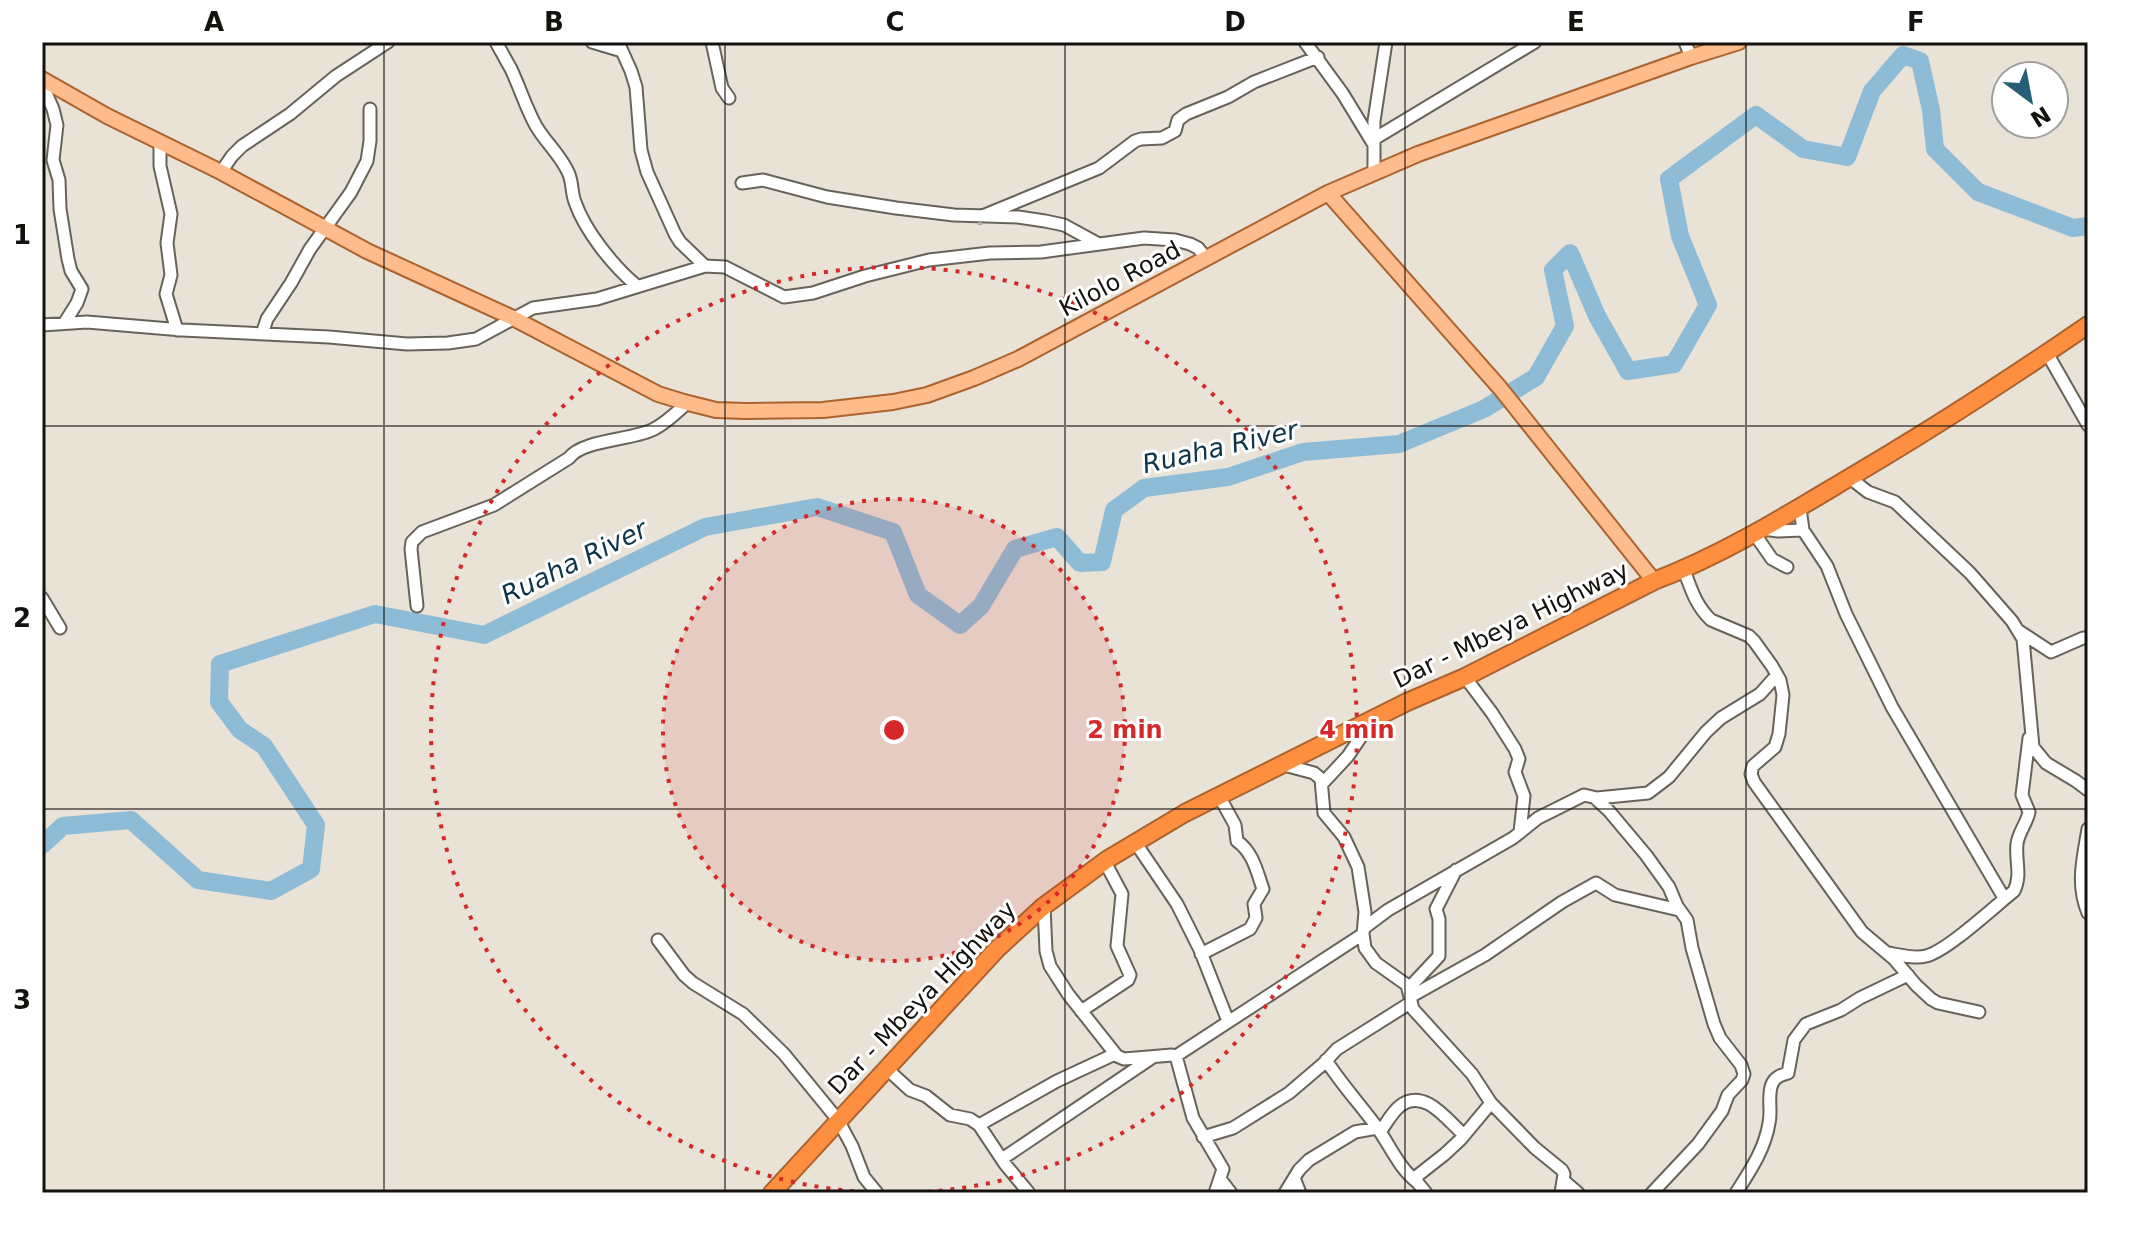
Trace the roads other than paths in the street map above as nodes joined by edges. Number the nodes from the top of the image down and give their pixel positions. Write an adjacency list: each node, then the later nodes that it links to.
1 (388, 42): 18 (street)
2 (496, 42): 27 (street)
3 (592, 42): 10 (street)
4 (712, 42): 14 (street)
5 (1305, 42): 11 (street)
6 (1386, 42): 17 (street)
7 (1535, 42): 17 (street)
8 (1685, 42): 12 (street)
9 (1739, 42): 12 (main road, Kilolo Road)
10 (620, 47): 26 (street)
11 (1318, 57): 17 (street); 22 (street)
12 (1691, 57): 19 (main road, Kilolo Road)
13 (42, 82): 16 (main road, Kilolo Road); 29 (street)
14 (729, 98)
15 (370, 109): 23 (street)
16 (160, 142): 18 (main road, Kilolo Road); 32 (street)
17 (1374, 142): 19 (street)
18 (221, 172): 23 (main road, Kilolo Road)
19 (1374, 172): 21 (main road, Kilolo Road)
20 (742, 183): 22 (street)
21 (1328, 193): 25 (main road, Kilolo Road); 43 (main road)
22 (980, 217): 24 (street)
23 (324, 227): 28 (main road, Kilolo Road); 33 (street)
24 (1097, 243): 25 (street); 26 (street)
25 (1206, 258): 35 (main road, Kilolo Road)
26 (705, 266): 27 (street)
27 (637, 286): 28 (street)
28 (513, 318): 33 (street); 35 (main road, Kilolo Road)
29 (65, 322): 30 (street); 32 (street)
30 (42, 325)
31 (2088, 325): 34 (highway, Dar - Mbeya Highway)
32 (177, 330): 33 (street)
33 (262, 334)
34 (2047, 353): 36 (street); 37 (highway, Dar - Mbeya Highway)
35 (687, 403): 45 (street)
36 (2088, 425)
37 (1850, 478): 38 (highway, Dar - Mbeya Highway); 47 (street)
38 (1800, 508): 39 (highway, Dar - Mbeya Highway); 40 (street)
39 (1758, 530): 40 (street); 41 (street); 42 (highway, Dar - Mbeya Highway)
40 (1803, 530): 63 (street)
41 (1787, 567)
42 (1684, 570): 43 (highway, Dar - Mbeya Highway); 49 (street)
43 (1654, 581): 50 (highway, Dar - Mbeya Highway)
44 (42, 598): 46 (street)
45 (417, 606)
46 (60, 628)
47 (2019, 631): 48 (street); 52 (street)
48 (2088, 638)
49 (1777, 675): 57 (street); 69 (street)
50 (1465, 677): 51 (highway, Dar - Mbeya Highway); 59 (street)
51 (1371, 721): 53 (highway, Dar - Mbeya Highway); 54 (street)
52 (2031, 728): 55 (street); 63 (street)
53 (1284, 765): 54 (street); 56 (highway, Dar - Mbeya Highway)
54 (1322, 784): 67 (street)
55 (2088, 790)
56 (1219, 796): 60 (highway, Dar - Mbeya Highway); 70 (street)
57 (1595, 798): 59 (street); 65 (street)
58 (2088, 829): 66 (street)
59 (1520, 832): 62 (street)
60 (1135, 842): 61 (highway, Dar - Mbeya Highway); 70 (street)
61 (1105, 862): 64 (highway, Dar - Mbeya Highway); 73 (street)
62 (1456, 870): 67 (street); 72 (street)
63 (2004, 898): 69 (street)
64 (1044, 906): 73 (street); 80 (highway, Dar - Mbeya Highway)
65 (1679, 910): 72 (street); 101 (street)
66 (2088, 913)
67 (1363, 931): 72 (street); 75 (street)
68 (658, 940): 82 (street)
69 (1887, 953): 71 (street)
70 (1201, 954): 75 (street)
71 (1908, 975): 74 (street); 102 (street)
72 (1410, 996): 79 (street); 81 (street)
73 (1081, 1011): 76 (street)
74 (1979, 1012)
75 (1228, 1021): 78 (street)
76 (1115, 1054): 77 (street); 83 (street)
77 (1153, 1056): 78 (street); 87 (street)
78 (1176, 1056): 86 (street)
79 (1326, 1060): 84 (street); 86 (street)
80 (886, 1068): 82 (highway, Dar - Mbeya Highway); 83 (street)
81 (1491, 1103): 85 (street); 91 (street)
82 (838, 1120): 92 (highway, Dar - Mbeya Highway); 93 (street)
83 (979, 1125): 87 (street)
84 (1379, 1130): 85 (street); 88 (street); 90 (street)
85 (1464, 1135): 90 (street)
86 (1203, 1137): 89 (street)
87 (1002, 1159): 94 (street)
88 (1294, 1178): 97 (street); 98 (street)
89 (1221, 1180): 95 (street); 96 (street)
90 (1417, 1182): 99 (street)
91 (1563, 1187): 100 (street)
92 (772, 1193)
93 (877, 1193)
94 (1029, 1193)
95 (1215, 1193)
96 (1231, 1193)
97 (1285, 1193)
98 (1300, 1193)
99 (1426, 1193)
100 (1578, 1193)
101 (1652, 1193)
102 (1736, 1193)

